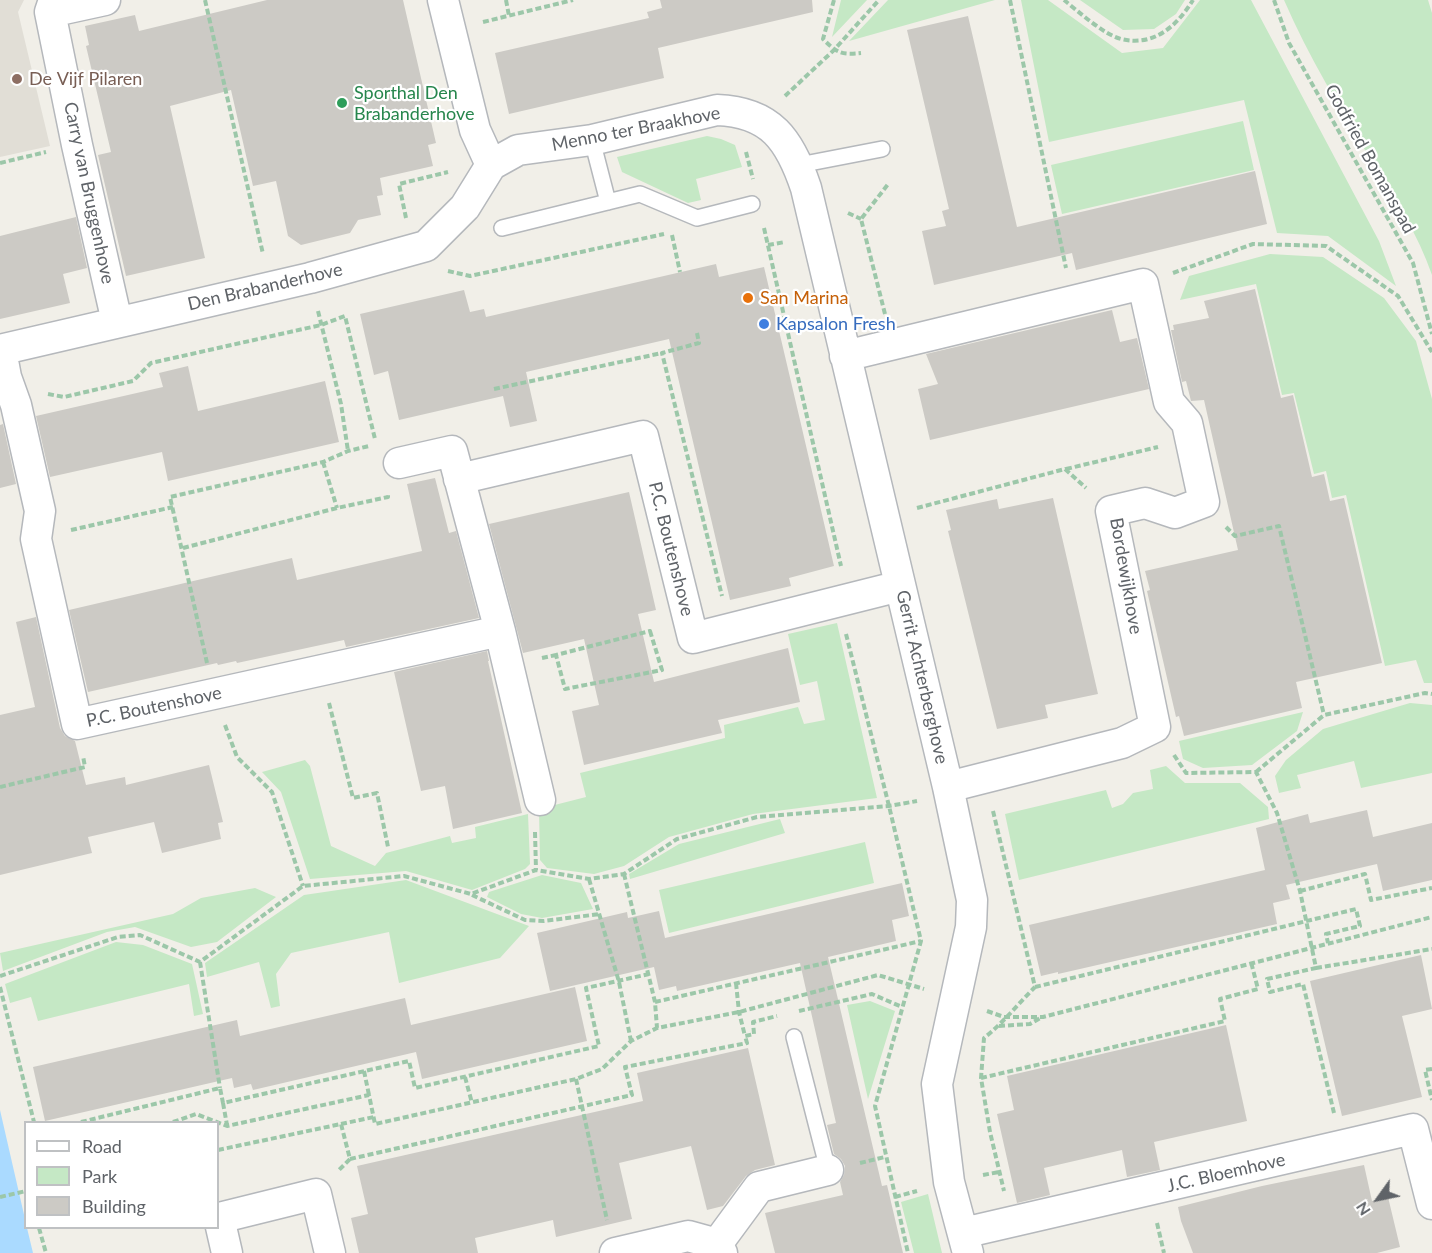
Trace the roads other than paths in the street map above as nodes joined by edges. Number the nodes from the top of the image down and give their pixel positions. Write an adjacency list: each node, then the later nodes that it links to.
1 (105, 0): 3 (street, Carry van Bruggenhove)
2 (443, 0): 7 (street)
3 (52, 6): 12 (street, Carry van Bruggenhove)
4 (748, 115): 5 (street, Menno ter Braakhove); 8 (street, Gerrit Achterberghove)
5 (592, 140): 7 (street, Menno ter Braakhove); 10 (lane)
6 (882, 150): 8 (lane)
7 (490, 164): 12 (street, Den Brabanderhove)
8 (799, 165): 13 (street, Gerrit Achterberghove)
9 (754, 197): 10 (lane)
10 (608, 202): 11 (lane)
11 (502, 228)
12 (117, 322): 14 (street, Den Brabanderhove)
13 (845, 356): 17 (street, Gerrit Achterberghove); 19 (street, Bordewijkhove)
14 (2, 359): 18 (street, P.C. Boutenshove)
15 (392, 475): 16 (street)
16 (459, 479): 17 (street, P.C. Boutenshove); 18 (street)
17 (900, 586): 19 (street, Gerrit Achterberghove)
18 (500, 631): 20 (street)
19 (949, 791): 25 (street, Gerrit Achterberghove)
20 (540, 800)
21 (794, 1037): 22 (lane)
22 (828, 1170): 26 (street)
23 (1432, 1204): 25 (street, J.C. Bloemhove)
24 (612, 1242): 26 (street)
25 (965, 1243)
26 (719, 1248)
27 (226, 1253): 28 (street)
28 (330, 1253)

